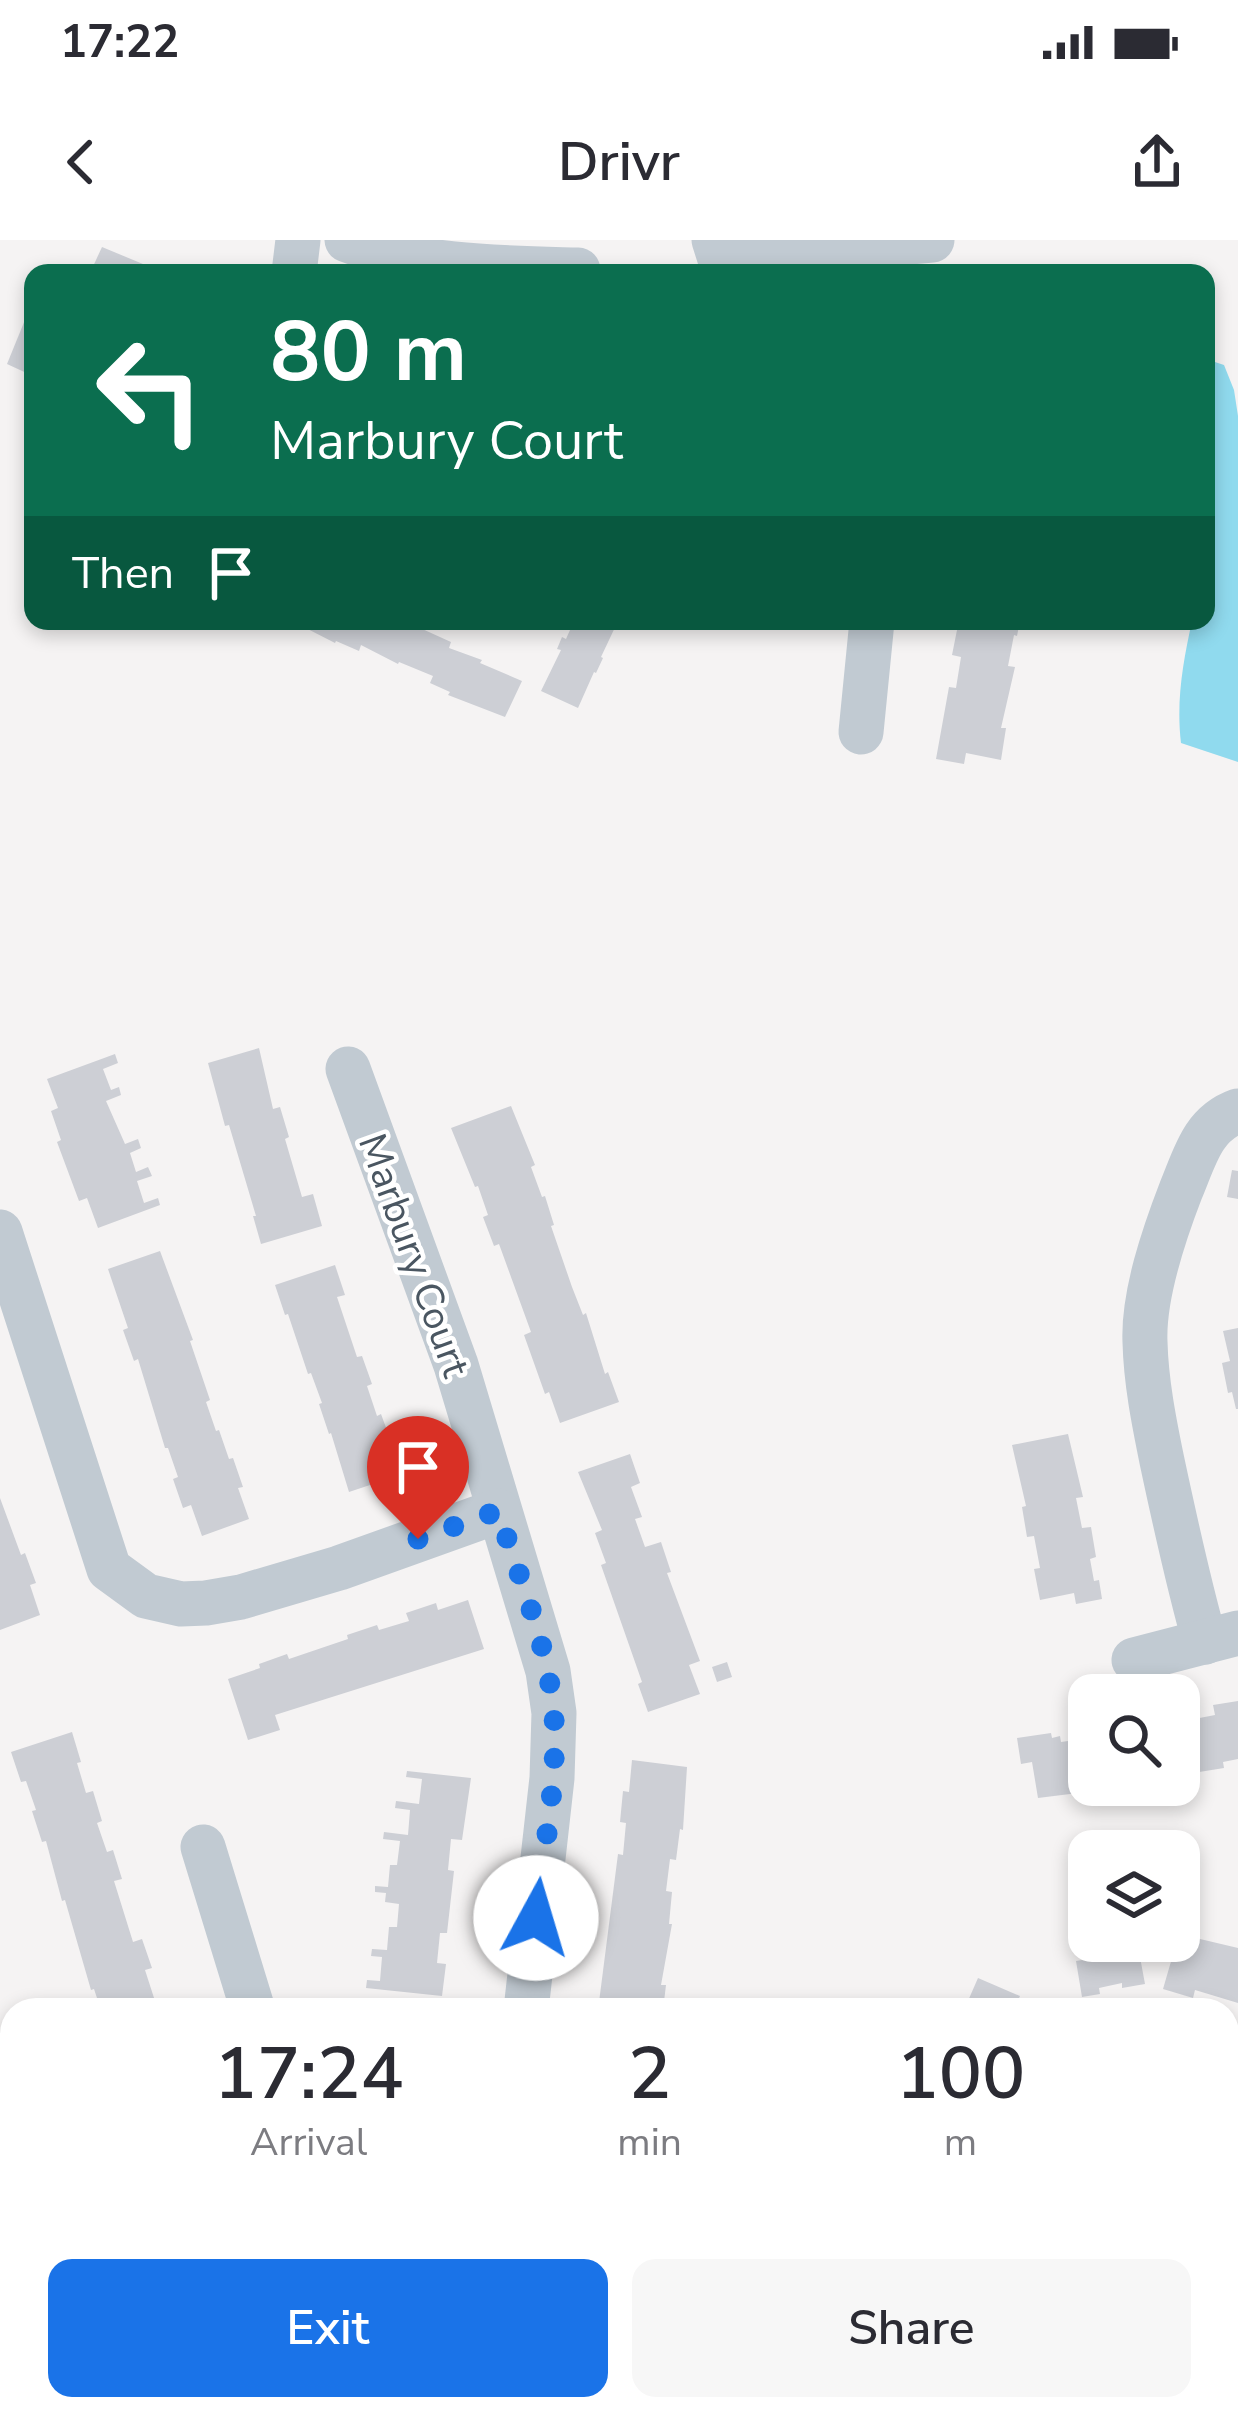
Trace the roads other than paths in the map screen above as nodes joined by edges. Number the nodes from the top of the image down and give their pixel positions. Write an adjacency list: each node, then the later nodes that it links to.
1 (347, 240): 5 (street)
2 (932, 240): 6 (street)
3 (717, 250): 6 (street)
4 (518, 254): 7 (street); 8 (street)
5 (426, 259)
6 (855, 260)
7 (484, 264)
8 (556, 264)
9 (871, 630): 10 (street)
10 (861, 732)
11 (348, 1069): 14 (street, Marbury Court)
12 (1238, 1111): 15 (street)
13 (0, 1232): 14 (street)
14 (498, 1511): 19 (street, Marbury Court)
15 (1221, 1637): 16 (street)
16 (1134, 1660)
17 (203, 1847): 18 (street)
18 (249, 1998)
19 (527, 1998)

